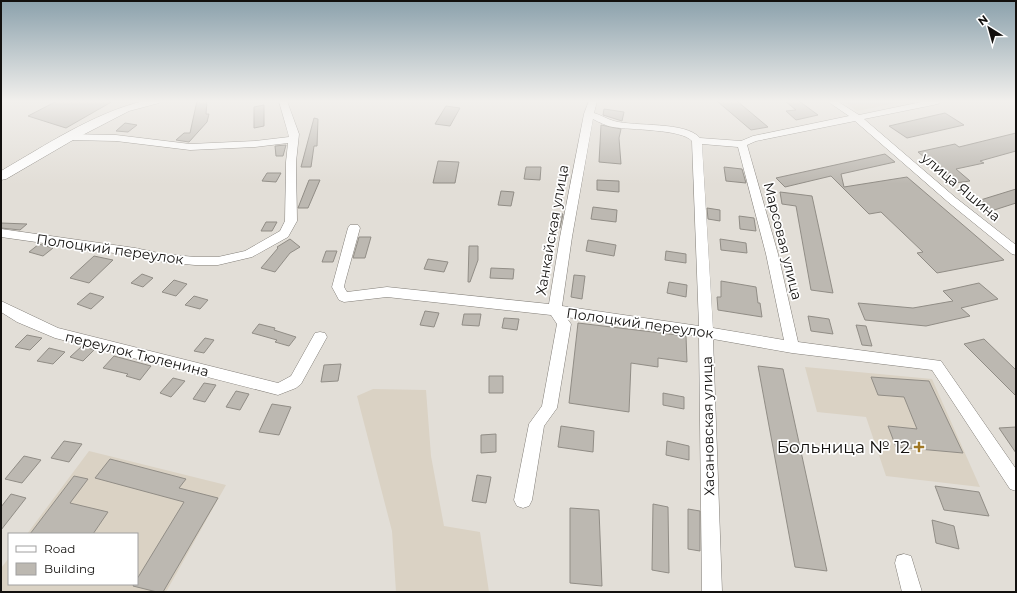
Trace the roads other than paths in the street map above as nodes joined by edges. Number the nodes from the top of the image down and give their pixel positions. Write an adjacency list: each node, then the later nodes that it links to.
1 (87, 129): 7 (street)
2 (292, 129): 8 (street, Полоцкий переулок)
3 (586, 129): 16 (street, Ханкайская улица)
4 (662, 129): 9 (street)
5 (804, 129): 10 (street)
6 (868, 129): 14 (street, улица Яшина)
7 (69, 138): 8 (street); 11 (street)
8 (293, 139): 13 (street, Полоцкий переулок)
9 (697, 141): 10 (street); 17 (street, Хасановская улица)
10 (742, 144): 19 (street, Марсовая улица)
11 (1, 176)
12 (354, 228): 16 (street, Полоцкий переулок)
13 (1, 233)
14 (1016, 251)
15 (1, 306): 18 (street, переулок Тюленина)
16 (555, 310): 17 (street, Полоцкий переулок); 21 (street, Ханкайская улица)
17 (706, 332): 19 (street, Полоцкий переулок); 23 (street, Хасановская улица)
18 (320, 337)
19 (792, 347): 20 (street, Полоцкий переулок)
20 (1016, 483)
21 (523, 500)
22 (904, 563): 24 (street)
23 (712, 592)
24 (912, 592)

